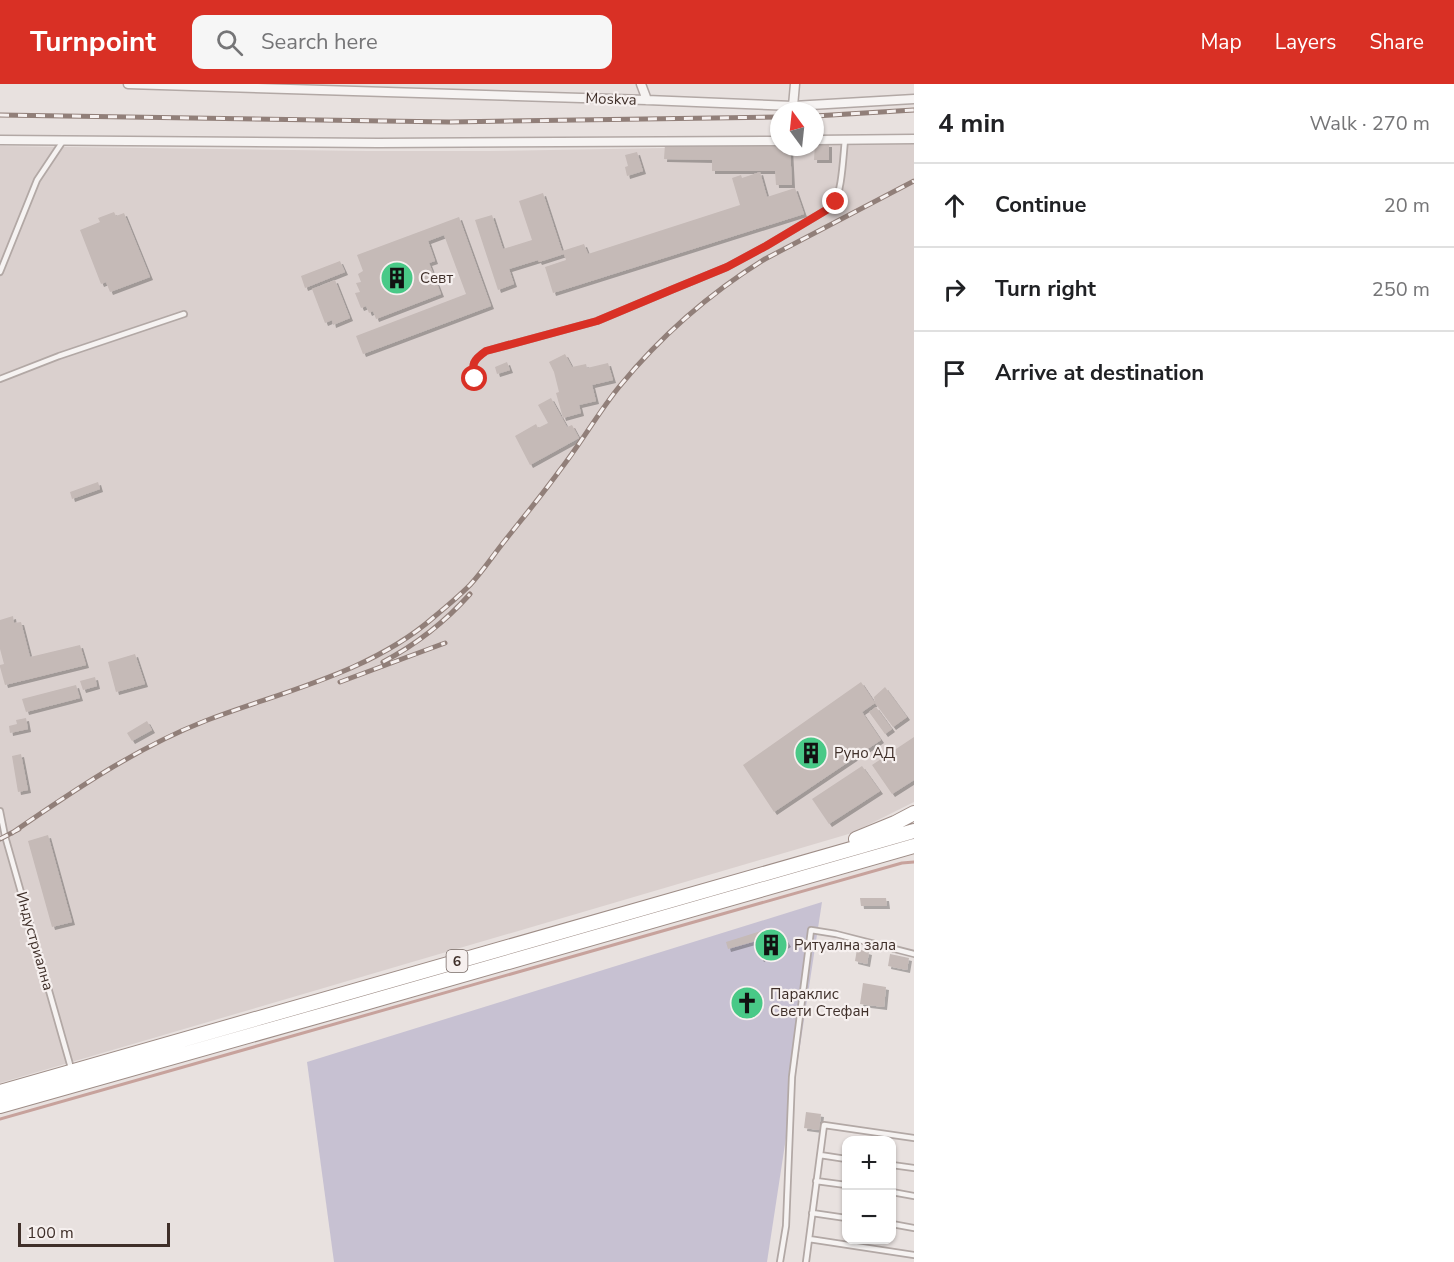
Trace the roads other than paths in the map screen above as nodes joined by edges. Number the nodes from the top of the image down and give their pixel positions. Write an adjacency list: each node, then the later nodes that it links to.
1 (128, 84): 4 (street, Moskva)
2 (641, 84): 6 (street)
3 (795, 84): 7 (street)
4 (394, 89): 6 (street, Moskva)
5 (914, 99): 8 (street, Moskva)
6 (647, 100): 9 (street, Moskva)
7 (793, 102)
8 (824, 104)
9 (770, 105)
10 (914, 139): 12 (street)
11 (0, 140): 13 (street)
12 (845, 140): 15 (street); 19 (lane)
13 (63, 141): 14 (street); 16 (lane)
14 (770, 141)
15 (824, 141)
16 (0, 272)
17 (184, 314): 18 (lane)
18 (0, 379)
19 (475, 379)
20 (0, 811): 22 (lane, Индустриална)
21 (914, 813): 27 (highway)
22 (1, 825): 29 (lane, Индустриална)
23 (914, 831): 27 (highway, 6)
24 (914, 846): 26 (highway, 6)
25 (914, 853): 26 (highway)
26 (865, 860): 31 (highway, 6)
27 (771, 872): 29 (highway, 6)
28 (914, 954): 47 (lane)
29 (72, 1071): 30 (highway, 6)
30 (0, 1092)
31 (0, 1106)
32 (914, 1138): 33 (lane)
33 (820, 1155): 34 (lane); 37 (lane)
34 (842, 1158)
35 (896, 1166): 36 (lane)
36 (914, 1168)
37 (816, 1181): 38 (lane); 41 (lane)
38 (842, 1184)
39 (896, 1193): 40 (lane)
40 (914, 1196)
41 (812, 1213): 42 (lane); 45 (lane)
42 (842, 1217)
43 (896, 1225): 44 (lane)
44 (914, 1228)
45 (808, 1239): 46 (lane); 48 (lane)
46 (914, 1255)
47 (780, 1262)
48 (806, 1262)

